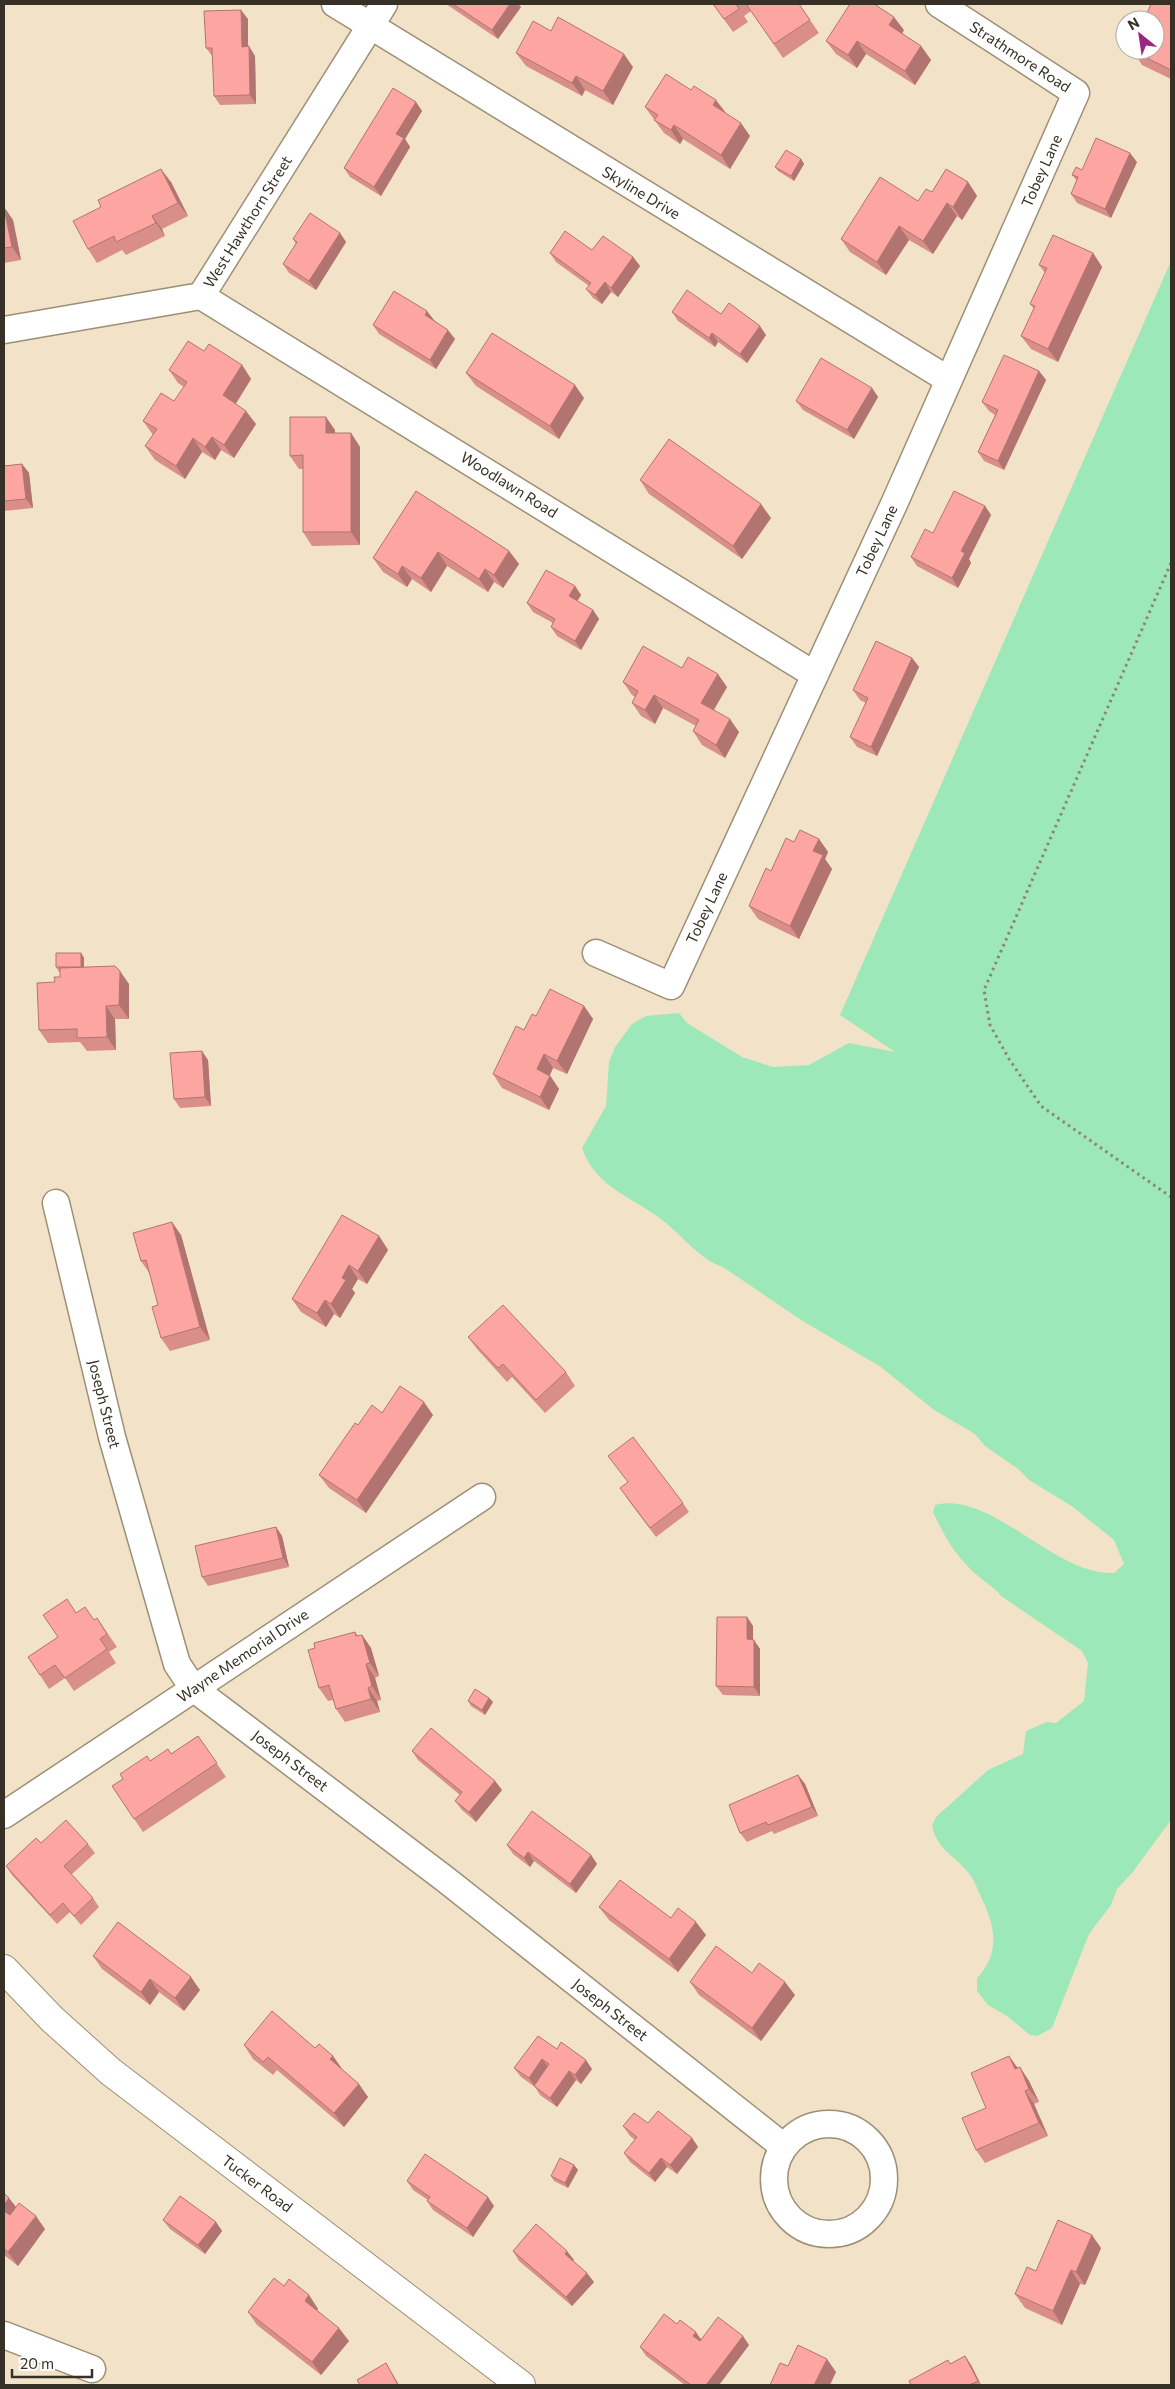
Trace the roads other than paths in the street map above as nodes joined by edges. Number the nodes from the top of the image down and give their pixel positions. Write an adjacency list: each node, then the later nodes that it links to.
1 (335, 4): 4 (street, Skyline Drive)
2 (384, 4): 4 (street, West Hawthorn Street)
3 (939, 4): 5 (street, Strathmore Road)
4 (370, 26): 6 (street, West Hawthorn Street); 8 (street, Skyline Drive)
5 (1076, 93): 8 (street, Tobey Lane)
6 (201, 296): 7 (street, West Hawthorn Street); 9 (street, Woodlawn Road)
7 (4, 330)
8 (949, 380): 9 (street, Tobey Lane)
9 (815, 675): 10 (street, Tobey Lane)
10 (596, 953)
11 (56, 1203): 13 (street, Joseph Street)
12 (482, 1497): 13 (street, Wayne Memorial Drive)
13 (193, 1688): 14 (street, Wayne Memorial Drive); 16 (street, Joseph Street)
14 (4, 1815)
15 (4, 1969): 19 (main road, Tucker Road)
16 (784, 2147): 16 (street)
17 (4, 2335): 18 (street)
18 (92, 2369)
19 (521, 2385)

